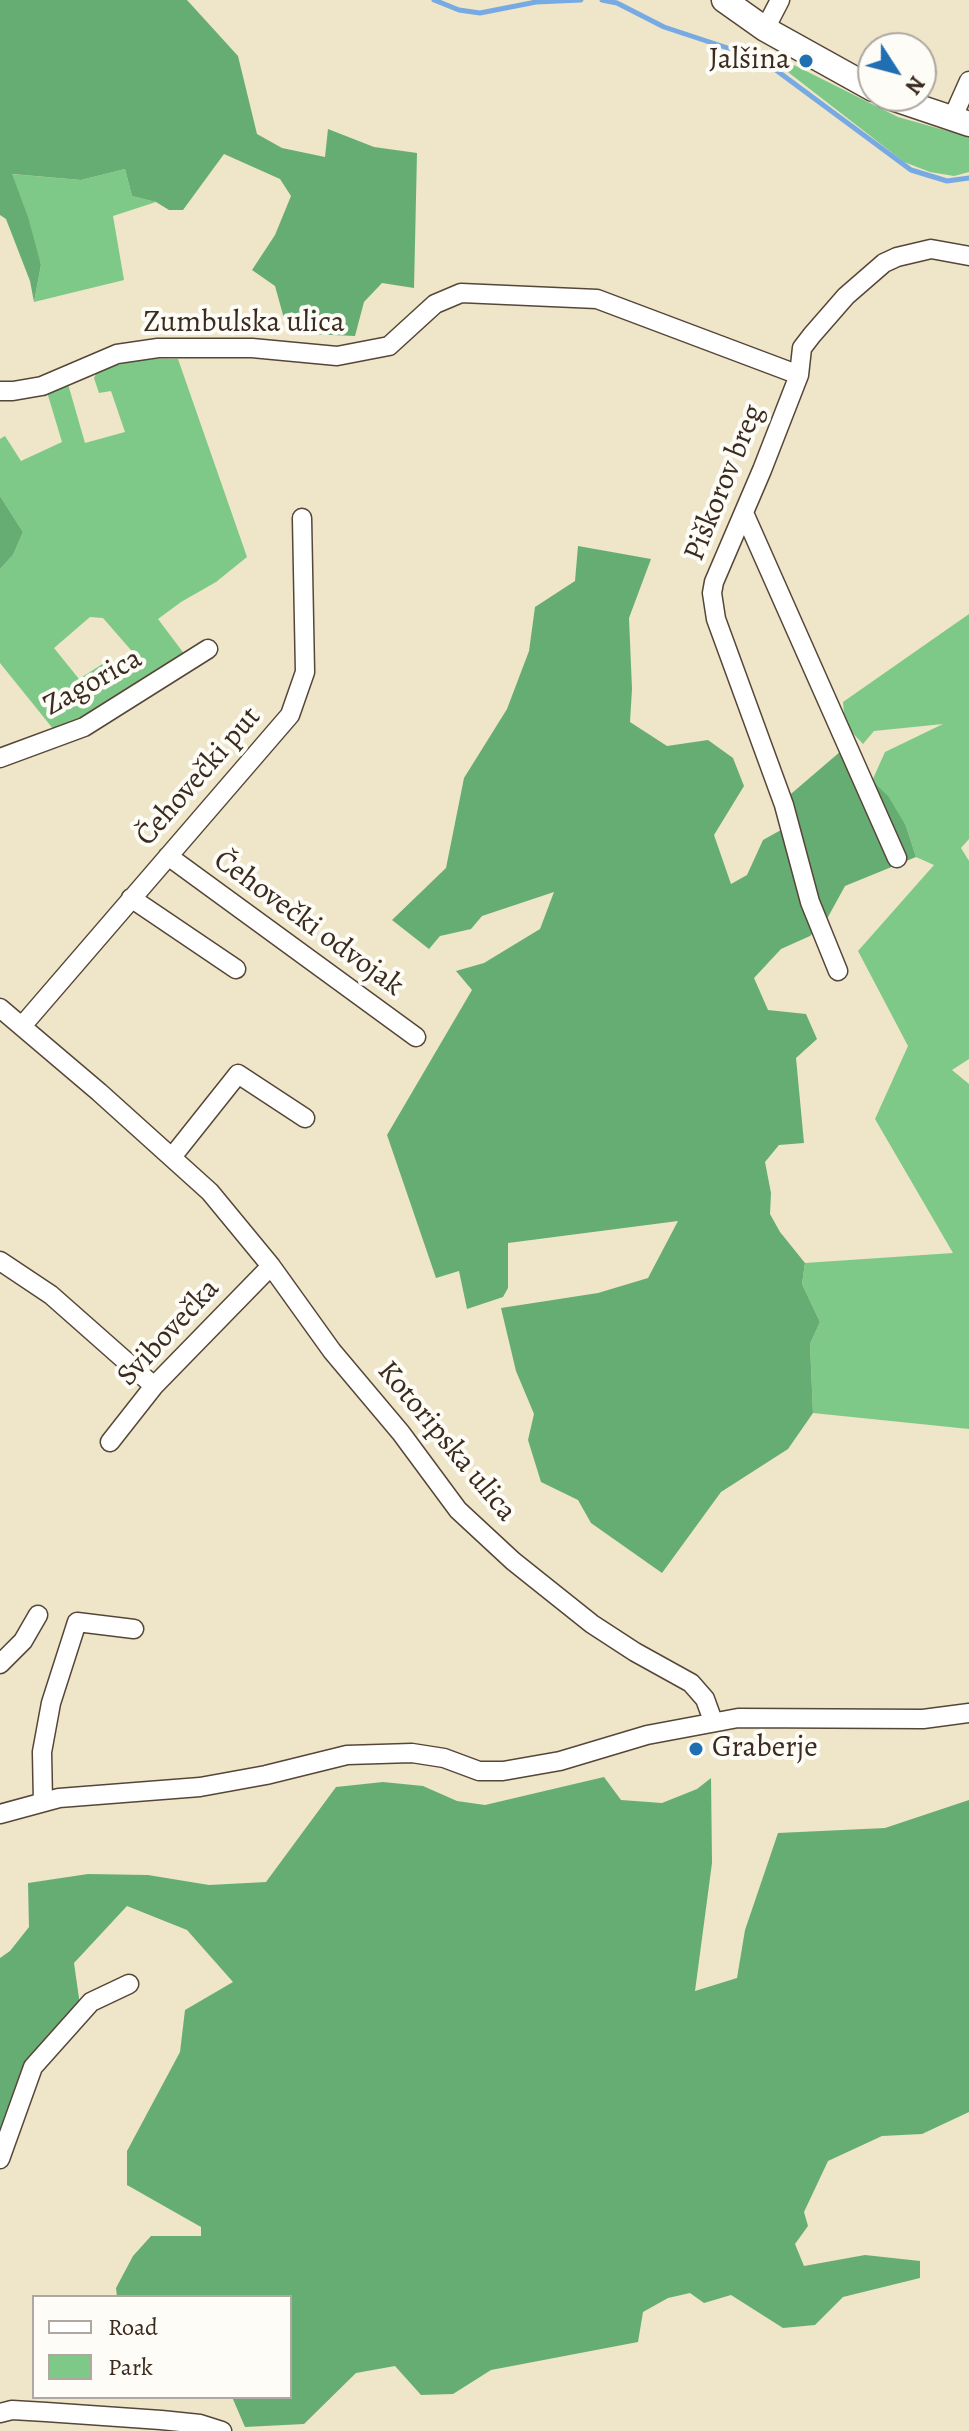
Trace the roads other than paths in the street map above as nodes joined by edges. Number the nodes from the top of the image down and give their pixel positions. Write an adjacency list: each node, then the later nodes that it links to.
1 (724, 0): 3 (main road)
2 (780, 0): 3 (street)
3 (765, 29): 4 (main road)
4 (857, 80)
5 (969, 81): 7 (street)
6 (934, 112): 7 (main road)
7 (964, 122)
8 (969, 256): 9 (street, Piškorov breg)
9 (799, 375): 10 (street, Zumbulska ulica); 11 (street, Piškorov breg)
10 (0, 391)
11 (744, 513): 16 (street); 19 (street, Piškorov breg)
12 (302, 518): 15 (street, Čehovečki put)
13 (208, 649): 14 (street, Zagorica)
14 (0, 758)
15 (168, 856): 17 (street, Čehovečki put); 22 (street, Čehovečki odvojak)
16 (897, 858)
17 (131, 898): 18 (street); 21 (street, Čehovečki put)
18 (236, 969)
19 (838, 971)
20 (2, 1017): 21 (street, Kotoripska ulica)
21 (22, 1026): 24 (street, Kotoripska ulica)
22 (416, 1037)
23 (305, 1118): 24 (street)
24 (172, 1157): 26 (street, Kotoripska ulica)
25 (0, 1261): 27 (street)
26 (271, 1266): 27 (street, Svibovečka); 33 (street, Kotoripska ulica)
27 (154, 1386): 28 (street, Svibovečka)
28 (110, 1442)
29 (38, 1615): 31 (street)
30 (134, 1629): 34 (street)
31 (0, 1664)
32 (969, 1713): 33 (street)
33 (713, 1721): 34 (street)
34 (43, 1802): 35 (street)
35 (0, 1814)
36 (129, 1984): 37 (street)
37 (0, 2159)
38 (0, 2413): 39 (street)
39 (222, 2431)

